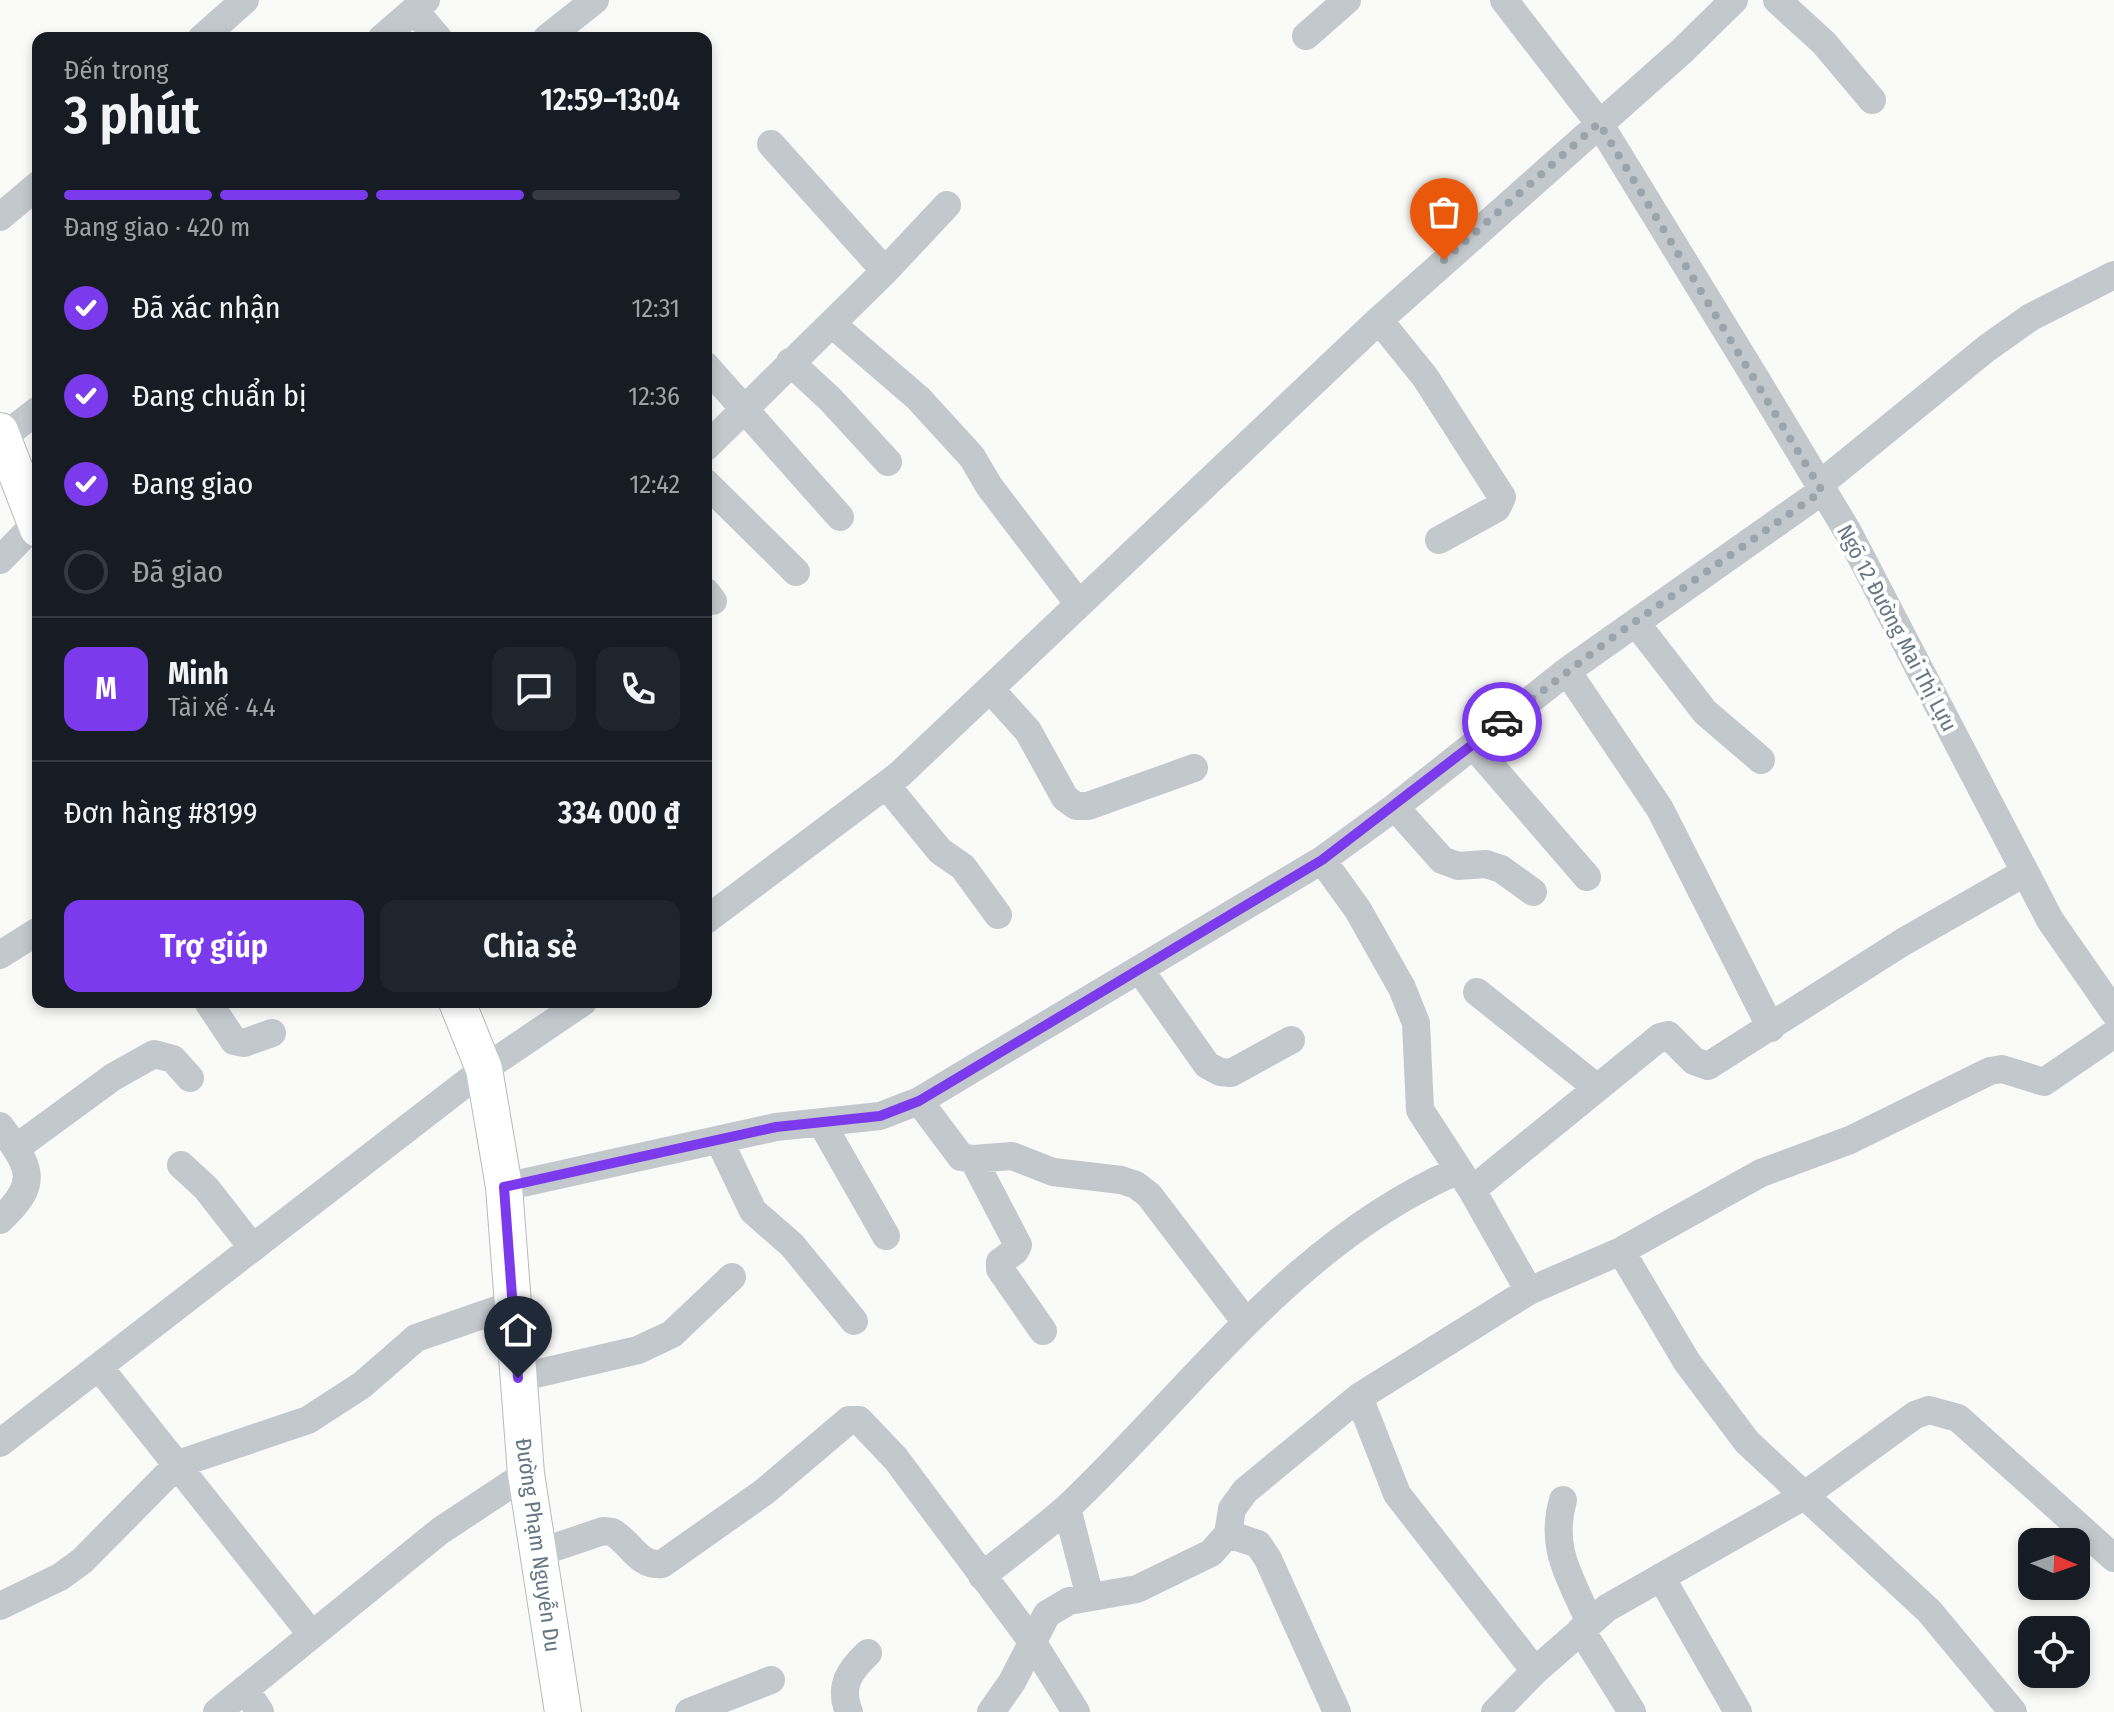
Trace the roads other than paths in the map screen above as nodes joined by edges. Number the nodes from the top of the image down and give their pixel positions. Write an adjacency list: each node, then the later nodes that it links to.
1 (244, 0): 8 (street)
2 (595, 0): 11 (street)
3 (1347, 0): 12 (street)
4 (1504, 0): 14 (street, Ngõ 12 Đường Mai Thị Lựu)
5 (1734, 0): 14 (street)
6 (1777, 0): 13 (street)
7 (421, 6): 9 (street); 10 (street)
8 (209, 32)
9 (389, 32)
10 (435, 32)
11 (565, 32)
12 (1306, 36)
13 (1872, 100)
14 (1599, 123): 21 (street); 30 (street, Ngõ 12 Đường Mai Thị Lựu)
15 (771, 144): 19 (street)
16 (32, 190): 18 (street)
17 (947, 205): 19 (street)
18 (0, 217)
19 (885, 271): 22 (street)
20 (2114, 275): 30 (street)
21 (1379, 320): 35 (street); 38 (street)
22 (832, 324): 23 (street); 38 (street)
23 (790, 362): 25 (street); 29 (street)
24 (712, 373): 25 (street)
25 (743, 407): 28 (street); 33 (street)
26 (32, 414): 27 (street)
27 (1, 434): 32 (main road)
28 (712, 441)
29 (888, 462)
30 (1821, 488): 39 (street); 48 (street, Ngõ 12 Đường Mai Thị Lựu)
31 (712, 489): 37 (street)
32 (32, 516)
33 (840, 517)
34 (32, 531): 36 (street)
35 (1439, 540)
36 (0, 560)
37 (796, 572)
38 (1078, 603): 41 (street)
39 (1636, 623): 40 (street); 43 (street)
40 (1567, 671): 42 (street); 61 (street)
41 (990, 689): 44 (street); 45 (street)
42 (1473, 745): 46 (street); 49 (street)
43 (1761, 760)
44 (1194, 768)
45 (886, 785): 51 (street); 52 (street)
46 (1395, 807): 47 (street); 50 (street)
47 (1322, 860): 55 (street); 74 (street)
48 (2024, 873): 60 (street, Ngõ 12 Đường Mai Thị Lựu); 61 (street)
49 (1587, 877)
50 (1533, 892)
51 (998, 915)
52 (712, 916)
53 (32, 935): 54 (street)
54 (0, 955)
55 (1140, 970): 64 (street); 68 (street)
56 (1477, 992): 67 (street)
57 (212, 1008): 62 (street)
58 (459, 1008): 65 (main road, Đường Phạm Nguyễn Du)
59 (574, 1008): 65 (street)
60 (2114, 1012)
61 (1771, 1028): 67 (street)
62 (272, 1033)
63 (2114, 1034): 79 (street)
64 (1291, 1040)
65 (484, 1069): 75 (main road, Đường Phạm Nguyễn Du); 78 (street)
66 (190, 1078): 70 (street)
67 (1596, 1087): 74 (street)
68 (919, 1101): 69 (street); 72 (street)
69 (821, 1122): 71 (street); 77 (street)
70 (8, 1137): 76 (street)
71 (719, 1140): 75 (street); 83 (street)
72 (973, 1159): 84 (street); 85 (street)
73 (181, 1165): 78 (street)
74 (1464, 1181): 81 (street); 84 (street)
75 (504, 1187): 82 (main road, Đường Phạm Nguyễn Du)
76 (0, 1220)
77 (886, 1236)
78 (253, 1248): 86 (street)
79 (1621, 1251): 81 (street); 92 (street)
80 (732, 1277): 87 (street)
81 (1529, 1291): 88 (street)
82 (511, 1305): 87 (main road, Đường Phạm Nguyễn Du); 90 (street)
83 (854, 1321)
84 (1245, 1321): 94 (street)
85 (1043, 1331)
86 (99, 1367): 89 (street); 90 (street)
87 (518, 1378): 91 (main road, Đường Phạm Nguyễn Du)
88 (1359, 1397): 95 (street); 106 (street)
89 (1, 1439)
90 (178, 1464): 101 (street); 103 (street)
91 (526, 1474): 96 (main road, Đường Phạm Nguyễn Du); 103 (street)
92 (1802, 1497): 97 (street); 99 (street); 119 (street)
93 (1563, 1500): 102 (street)
94 (1067, 1508): 98 (street); 100 (street)
95 (1228, 1534): 100 (street); 115 (street)
96 (538, 1553): 98 (street); 110 (main road, Đường Phạm Nguyễn Du)
97 (2114, 1558)
98 (982, 1576): 104 (street)
99 (1661, 1577): 102 (street); 118 (street)
100 (1090, 1597): 104 (street)
101 (0, 1606)
102 (1585, 1626): 106 (street); 117 (street)
103 (312, 1635): 108 (street)
104 (1031, 1640): 113 (street); 114 (street)
105 (868, 1653): 112 (street)
106 (1535, 1671): 116 (street)
107 (771, 1680): 111 (street)
108 (253, 1701): 109 (street)
109 (217, 1712)
110 (563, 1712)
111 (689, 1712)
112 (849, 1712)
113 (991, 1712)
114 (1076, 1712)
115 (1337, 1712)
116 (1495, 1712)
117 (1632, 1712)
118 (1738, 1712)
119 (2013, 1712)

